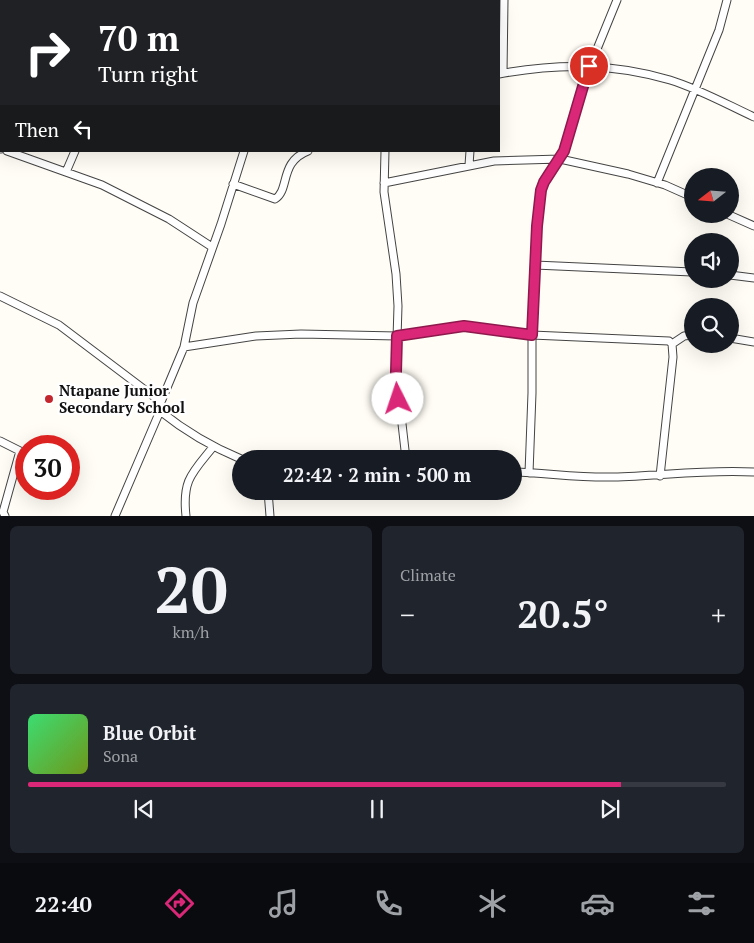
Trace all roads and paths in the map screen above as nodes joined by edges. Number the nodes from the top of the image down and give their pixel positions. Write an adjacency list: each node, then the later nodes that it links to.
1 (504, 0): 5 (street)
2 (617, 0): 4 (street)
3 (727, 0): 6 (street)
4 (589, 66): 5 (street); 6 (street); 14 (street)
5 (501, 74)
6 (695, 90): 7 (street); 17 (street)
7 (754, 117)
8 (10, 152): 16 (street)
9 (75, 152): 16 (street)
10 (244, 152): 18 (street)
11 (306, 152): 18 (street)
12 (385, 152): 19 (street)
13 (470, 152): 15 (street)
14 (560, 159): 15 (street); 17 (street); 24 (street)
15 (469, 165): 19 (street)
16 (66, 172): 23 (street)
17 (657, 183): 20 (street)
18 (233, 184): 23 (street)
19 (384, 184): 30 (street)
20 (684, 194)
21 (739, 219): 22 (street)
22 (754, 226)
23 (212, 247): 35 (street)
24 (535, 265): 25 (street); 29 (street)
25 (684, 272)
26 (739, 276): 27 (street)
27 (754, 278)
28 (0, 296): 36 (street)
29 (532, 335): 30 (street); 34 (street); 44 (street)
30 (397, 336): 35 (street); 40 (street)
31 (684, 336): 34 (street)
32 (739, 340): 33 (street)
33 (754, 342)
34 (672, 344): 45 (street)
35 (184, 347): 36 (street)
36 (161, 402): 37 (street)
37 (160, 411): 39 (street); 48 (street)
38 (0, 441): 47 (street)
39 (213, 447): 41 (street); 49 (street)
40 (405, 450)
41 (232, 456)
42 (754, 472): 45 (street)
43 (522, 473): 44 (street)
44 (529, 473): 45 (street)
45 (660, 476)
46 (269, 500): 50 (street)
47 (5, 516)
48 (115, 516)
49 (186, 516)
50 (270, 516)

